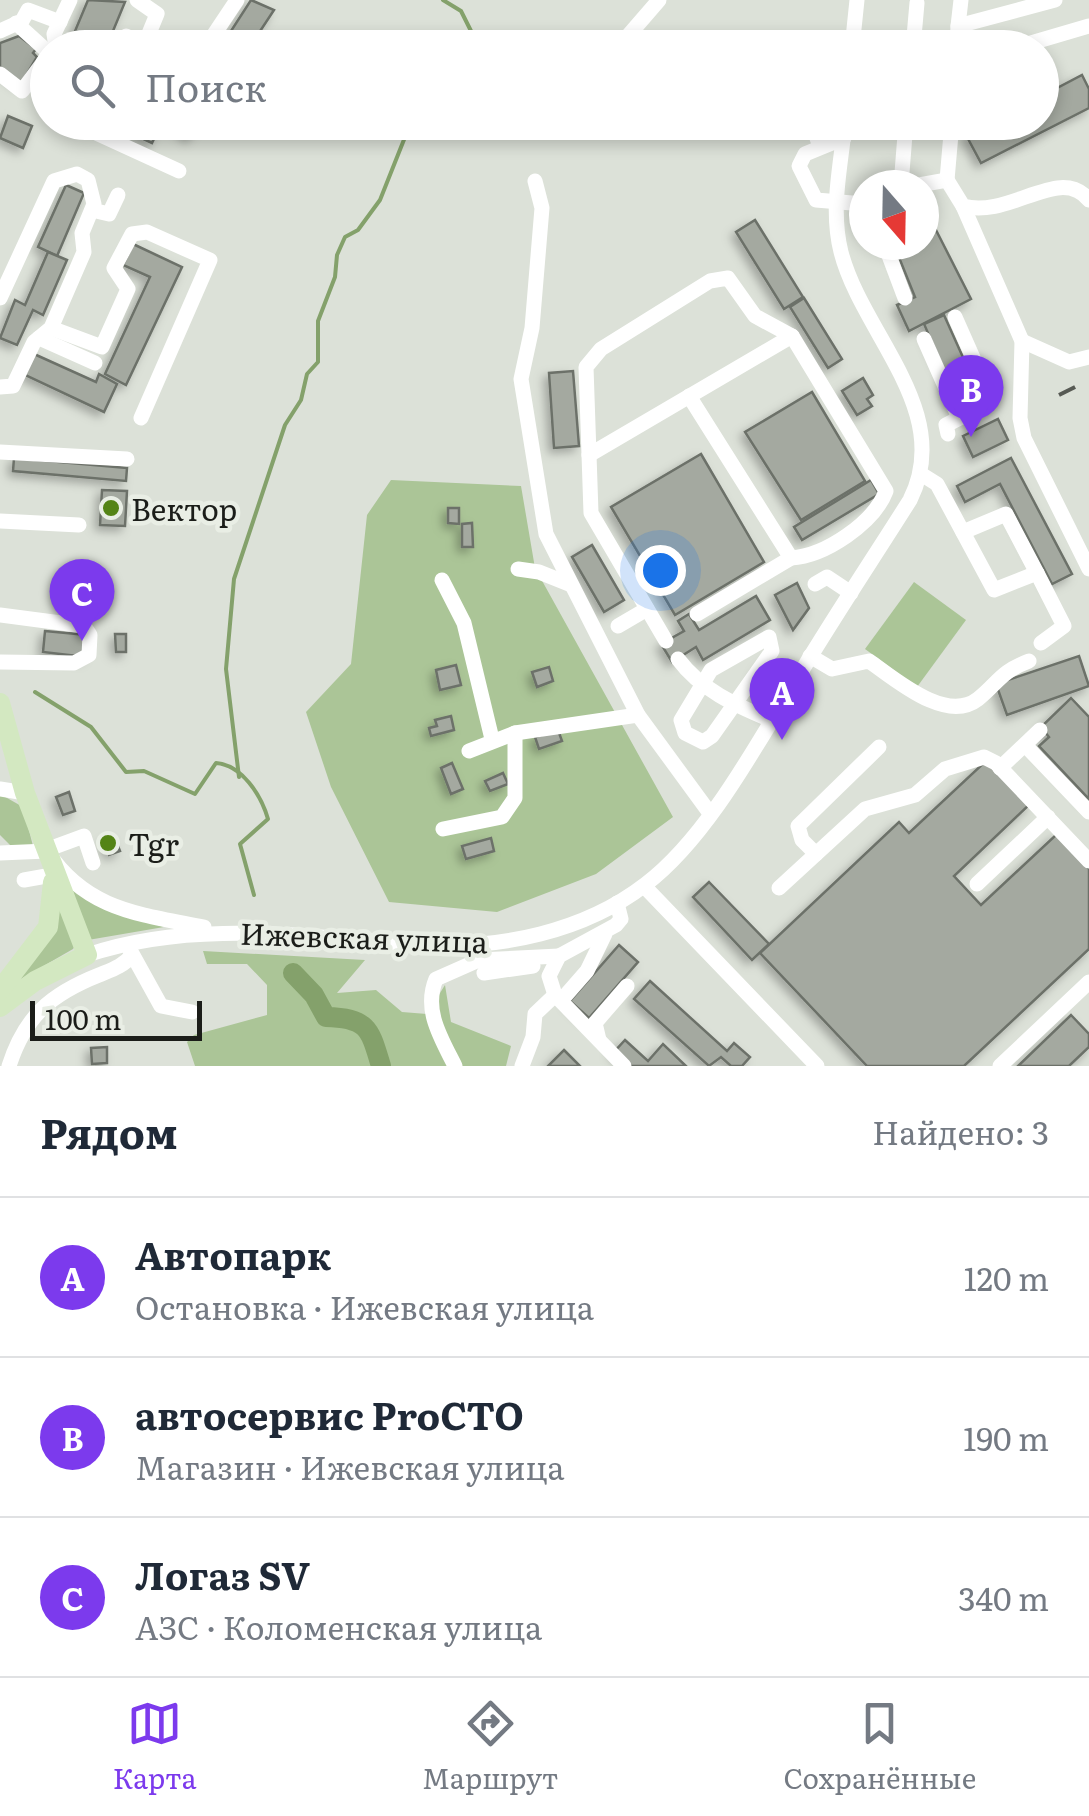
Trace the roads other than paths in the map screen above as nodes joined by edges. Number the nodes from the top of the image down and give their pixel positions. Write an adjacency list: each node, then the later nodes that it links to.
1 (70, 0): 9 (street)
2 (137, 0): 14 (street)
3 (236, 0): 15 (street)
4 (659, 0): 16 (street)
5 (857, 0): 17 (street)
6 (960, 0): 10 (street)
7 (1055, 0): 10 (street)
8 (918, 2): 18 (street)
9 (60, 22): 12 (street); 13 (street)
10 (958, 26): 19 (street)
11 (1089, 26): 20 (street)
12 (8, 27): 21 (street)
13 (57, 30)
14 (150, 30)
15 (217, 30)
16 (633, 30)
17 (854, 30)
18 (915, 30)
19 (958, 30)
20 (1059, 35)
21 (30, 42)
22 (0, 74): 23 (street)
23 (30, 80)
24 (111, 140): 30 (street)
25 (830, 140): 36 (street)
26 (843, 140): 36 (street, Ижевская улица)
27 (904, 140): 29 (street)
28 (952, 140): 31 (street)
29 (901, 170)
30 (179, 171)
31 (948, 180): 33 (street); 38 (street)
32 (535, 181): 69 (street)
33 (939, 182)
34 (118, 195): 39 (street)
35 (1089, 200): 38 (street)
36 (836, 202): 37 (street); 56 (street, Ижевская улица)
37 (849, 203)
38 (963, 206): 49 (street)
39 (92, 210): 40 (street); 43 (street)
40 (84, 252): 41 (street); 46 (street)
41 (117, 260): 46 (street); 54 (street)
42 (891, 260): 44 (street)
43 (0, 298)
44 (905, 298)
45 (955, 317): 55 (street)
46 (45, 333): 51 (street); 52 (street)
47 (792, 336): 53 (street); 58 (street); 64 (street)
48 (924, 340): 55 (street)
49 (1022, 341): 50 (street); 66 (street)
50 (1089, 357)
51 (95, 363)
52 (0, 387)
53 (689, 396): 58 (street); 64 (street)
54 (141, 418)
55 (964, 421): 56 (street)
56 (925, 446): 60 (street, Ижевская улица)
57 (0, 452): 59 (street)
58 (589, 455): 72 (street)
59 (126, 459)
60 (921, 474): 63 (street); 71 (street, Ижевская улица)
61 (0, 521): 62 (street)
62 (79, 525)
63 (962, 532): 67 (street); 67 (street)
64 (791, 558): 73 (street)
65 (518, 569): 69 (street)
66 (1089, 569)
67 (1037, 573): 77 (street)
68 (442, 580): 89 (street)
69 (568, 584): 85 (street)
70 (815, 584): 71 (street)
71 (851, 593): 78 (street, Ижевская улица)
72 (647, 609): 75 (street); 76 (street)
73 (697, 614)
74 (0, 616): 81 (street)
75 (618, 626)
76 (666, 641)
77 (1041, 642)
78 (810, 656): 80 (street); 86 (street, Ижевская улица)
79 (678, 659): 82 (street)
80 (1029, 661)
81 (0, 662)
82 (702, 684): 84 (street); 84 (street); 84 (street)
83 (0, 703): 95 (main road)
84 (735, 704): 86 (street)
85 (638, 715): 88 (street); 96 (street)
86 (771, 720): 96 (street, Ижевская улица)
87 (1040, 730): 90 (street)
88 (515, 732): 89 (street); 100 (street)
89 (492, 740): 92 (street)
90 (1024, 745): 93 (street); 97 (street)
91 (879, 747): 104 (street)
92 (468, 750)
93 (1000, 768): 98 (street); 104 (street)
94 (0, 789): 95 (street)
95 (25, 792): 102 (main road)
96 (709, 812): 110 (street, Ижевская улица)
97 (1089, 812)
98 (1048, 817): 105 (street); 109 (street)
99 (77, 818): 101 (street)
100 (443, 829)
101 (84, 836): 102 (street); 106 (street)
102 (46, 850): 103 (street); 107 (main road); 113 (street); 116 (main road)
103 (0, 853)
104 (816, 854): 111 (street)
105 (1089, 861)
106 (94, 863)
107 (52, 875): 108 (street); 121 (main road)
108 (24, 880)
109 (977, 884)
110 (644, 886): 112 (street, Ижевская улица); 130 (street)
111 (780, 888)
112 (617, 903): 113 (street, Ижевская улица); 114 (street)
113 (227, 932): 115 (street, Ижевская улица)
114 (606, 934): 117 (street); 122 (street)
115 (130, 949): 116 (street, Ижевская улица); 124 (street); 126 (street)
116 (87, 955): 123 (main road, Ижевская улица)
117 (556, 960): 118 (street); 122 (street); 127 (street)
118 (484, 973)
119 (1089, 982): 131 (street)
120 (627, 986): 125 (street)
121 (0, 990)
122 (560, 995): 125 (street); 128 (street)
123 (0, 1007)
124 (192, 1012)
125 (600, 1043): 129 (street)
126 (10, 1066)
127 (455, 1066)
128 (522, 1066)
129 (624, 1066)
130 (816, 1066)
131 (1000, 1066)

